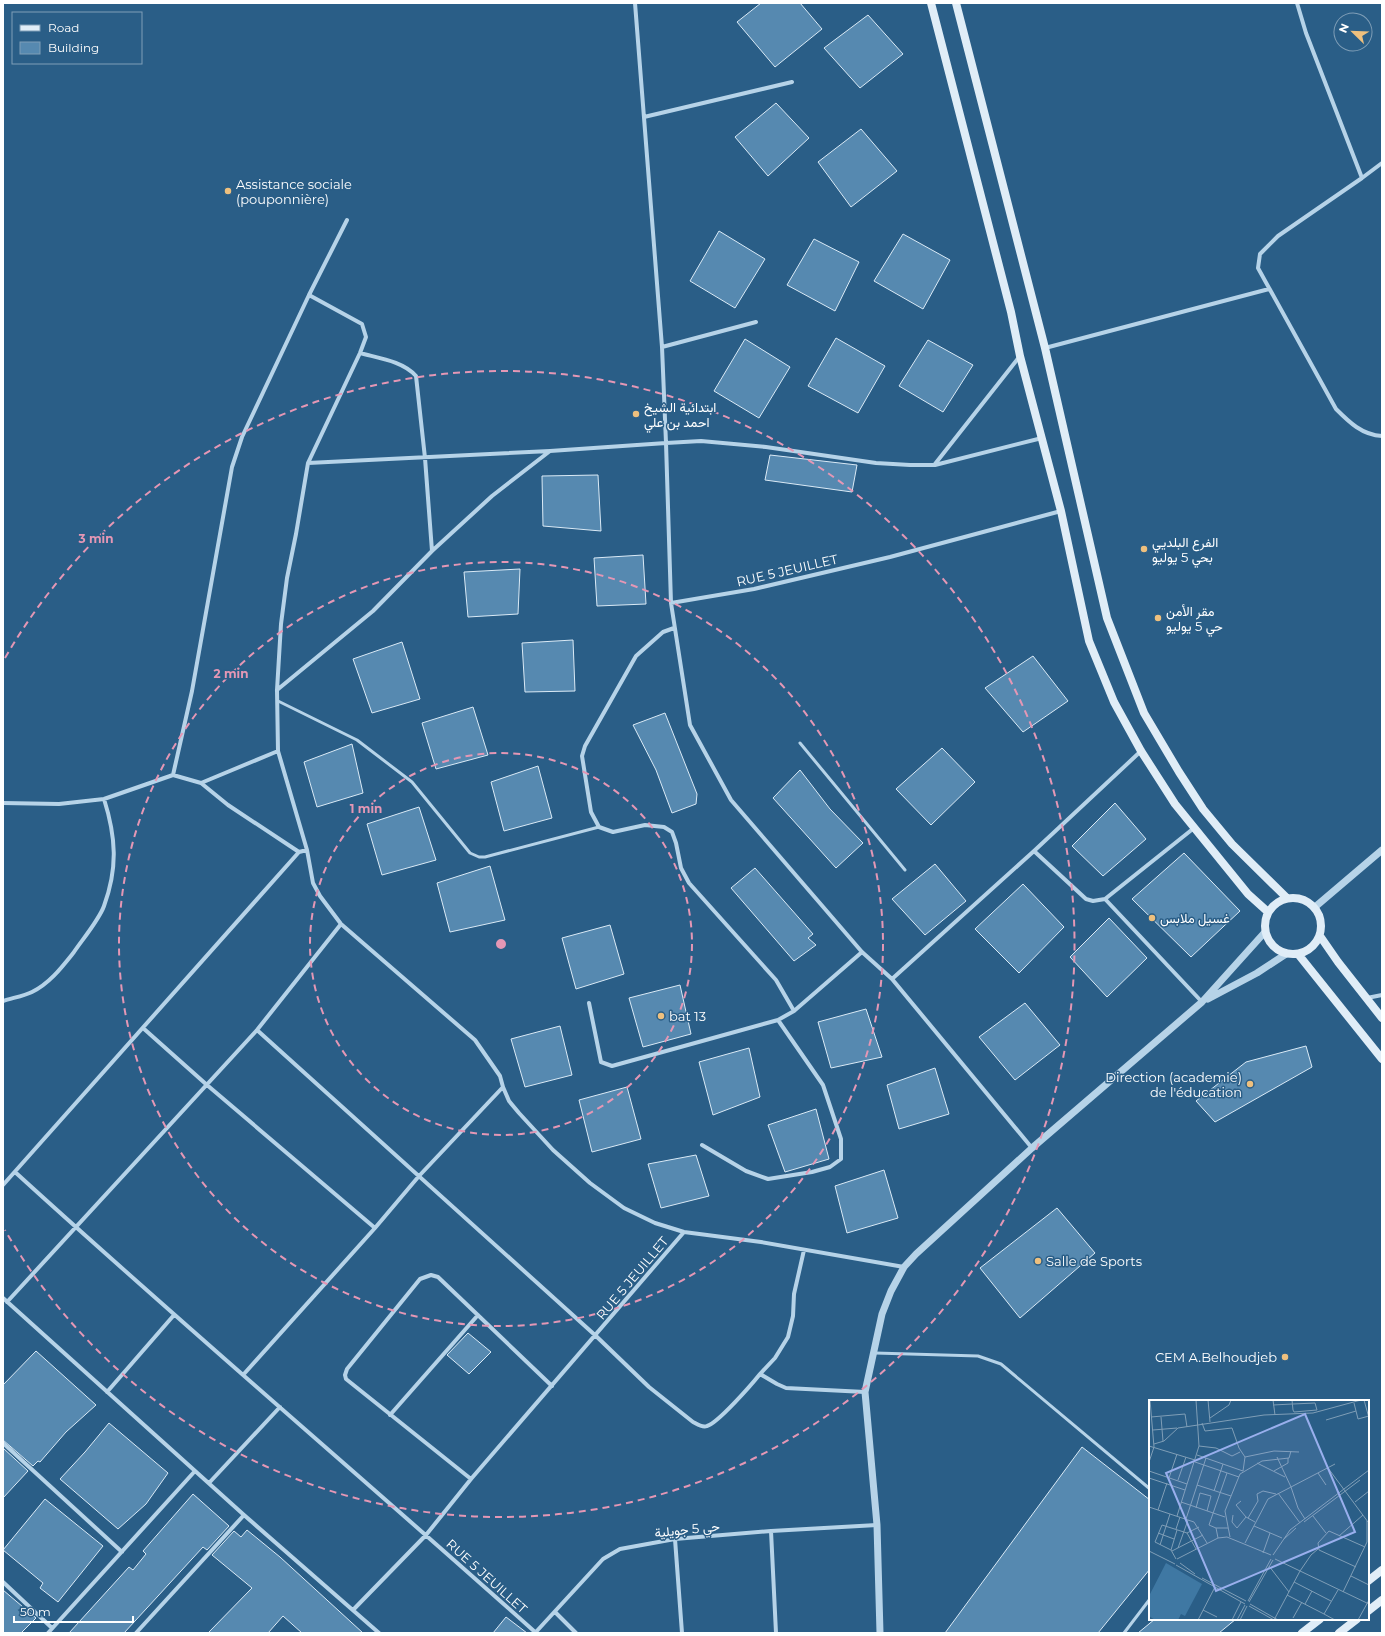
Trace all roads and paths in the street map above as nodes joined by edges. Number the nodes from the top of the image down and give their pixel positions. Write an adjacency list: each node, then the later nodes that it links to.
1 (635, 3): 6 (street)
2 (931, 3): 16 (main road)
3 (956, 3): 14 (main road)
4 (1297, 3): 8 (street)
5 (792, 82): 6 (street)
6 (644, 117): 13 (street)
7 (1382, 163): 8 (street)
8 (1362, 178): 10 (street)
9 (347, 220): 11 (street)
10 (1269, 289): 14 (street); 17 (street)
11 (309, 295): 15 (street); 33 (street)
12 (756, 322): 13 (street)
13 (662, 347): 19 (street)
14 (1045, 348): 44 (main road)
15 (360, 353): 21 (street); 22 (street)
16 (1020, 356): 18 (main road); 23 (street)
17 (1382, 436)
18 (1043, 438): 23 (street); 24 (main road)
19 (666, 443): 20 (street); 23 (street); 26 (street)
20 (550, 451): 21 (street); 25 (street)
21 (425, 458): 22 (street); 25 (street)
22 (308, 462): 28 (street)
23 (935, 464)
24 (1061, 511): 26 (street, RUE 5 JEUILLET); 32 (main road)
25 (432, 551): 28 (street)
26 (672, 603): 27 (street)
27 (674, 628): 37 (street); 51 (street)
28 (277, 690): 29 (street)
29 (278, 701): 31 (street); 37 (lane)
30 (800, 744): 43 (lane)
31 (278, 751): 34 (street); 39 (street)
32 (1141, 751): 38 (main road); 42 (street)
33 (173, 775): 34 (street); 35 (street)
34 (200, 783): 41 (street)
35 (104, 799): 36 (street); 57 (street)
36 (3, 803)
37 (599, 827): 60 (street)
38 (1194, 828): 45 (street); 47 (main road)
39 (307, 850): 41 (street); 48 (street)
40 (1382, 850): 46 (street)
41 (299, 852): 63 (street)
42 (1034, 852): 45 (street); 54 (street)
43 (905, 870)
44 (1287, 898): 46 (main road); 47 (main road)
45 (1105, 899): 58 (street)
46 (1315, 907): 50 (main road)
47 (1268, 912): 49 (main road)
48 (341, 924): 64 (street); 67 (street)
49 (1265, 932): 52 (main road); 58 (street)
50 (1320, 936): 53 (main road); 56 (main road)
51 (862, 952): 54 (street); 60 (street)
52 (1286, 954): 53 (main road); 58 (street)
53 (1298, 954): 65 (main road)
54 (892, 979): 69 (street)
55 (1382, 994): 56 (street)
56 (1367, 999): 61 (main road)
57 (3, 1001)
58 (1202, 1002): 69 (street)
59 (589, 1003): 62 (street)
60 (794, 1011): 62 (street)
61 (1382, 1018)
62 (778, 1020): 68 (street)
63 (143, 1028): 66 (street); 70 (street)
64 (257, 1030): 66 (street); 71 (street)
65 (1382, 1059)
66 (207, 1085): 73 (street); 74 (street)
67 (503, 1087): 71 (street); 75 (street)
68 (702, 1145)
69 (1032, 1148): 77 (street)
70 (15, 1172): 72 (street); 73 (street, RUE 5 JEUILLET)
71 (419, 1176): 74 (street); 82 (street)
72 (3, 1185)
73 (76, 1228): 79 (street); 80 (street, RUE 5 JEUILLET)
74 (375, 1228): 85 (street)
75 (684, 1232): 76 (street); 82 (street, RUE 5 JEUILLET)
76 (804, 1250): 77 (street); 84 (street)
77 (904, 1268): 83 (street)
78 (3, 1298): 79 (street)
79 (7, 1302): 87 (street)
80 (174, 1315): 85 (street, RUE 5 JEUILLET); 87 (street)
81 (478, 1315): 86 (street); 90 (street); 90 (street)
82 (596, 1336): 84 (street); 86 (street, RUE 5 JEUILLET)
83 (874, 1353): 88 (street); 95 (lane)
84 (760, 1374): 88 (street)
85 (243, 1375): 89 (street, RUE 5 JEUILLET)
86 (552, 1386): 93 (street, RUE 5 JEUILLET)
87 (107, 1392): 92 (street)
88 (865, 1392): 97 (street)
89 (280, 1407): 94 (street); 99 (street, RUE 5 JEUILLET)
90 (390, 1415): 93 (street)
91 (3, 1443): 101 (street)
92 (195, 1471): 94 (street); 101 (street)
93 (471, 1479): 99 (street, RUE 5 JEUILLET)
94 (209, 1483): 96 (street)
95 (1149, 1488)
96 (244, 1515): 107 (street); 115 (street)
97 (877, 1525): 98 (street, حي 5 جويلية); 121 (street)
98 (771, 1531): 100 (street, حي 5 جويلية); 120 (street)
99 (426, 1535): 107 (street, RUE 5 JEUILLET); 117 (street, RUE 5 JEUILLET)
100 (675, 1539): 109 (street, حي 5 جويلية); 119 (street)
101 (122, 1552): 112 (street)
102 (1382, 1570): 103 (main road)
103 (1369, 1580)
104 (3, 1582): 112 (street)
105 (1149, 1600): 122 (lane)
106 (1382, 1600): 108 (main road)
107 (353, 1610): 116 (street)
108 (1369, 1610)
109 (555, 1612): 117 (street, حي 5 جويلية); 118 (street)
110 (1319, 1620): 123 (main road)
111 (1356, 1620): 113 (main road)
112 (52, 1628): 114 (street)
113 (1342, 1632)
114 (48, 1633)
115 (136, 1633)
116 (379, 1633)
117 (535, 1633)
118 (576, 1633)
119 (682, 1633)
120 (776, 1633)
121 (880, 1633)
122 (1124, 1633)
123 (1302, 1633)

